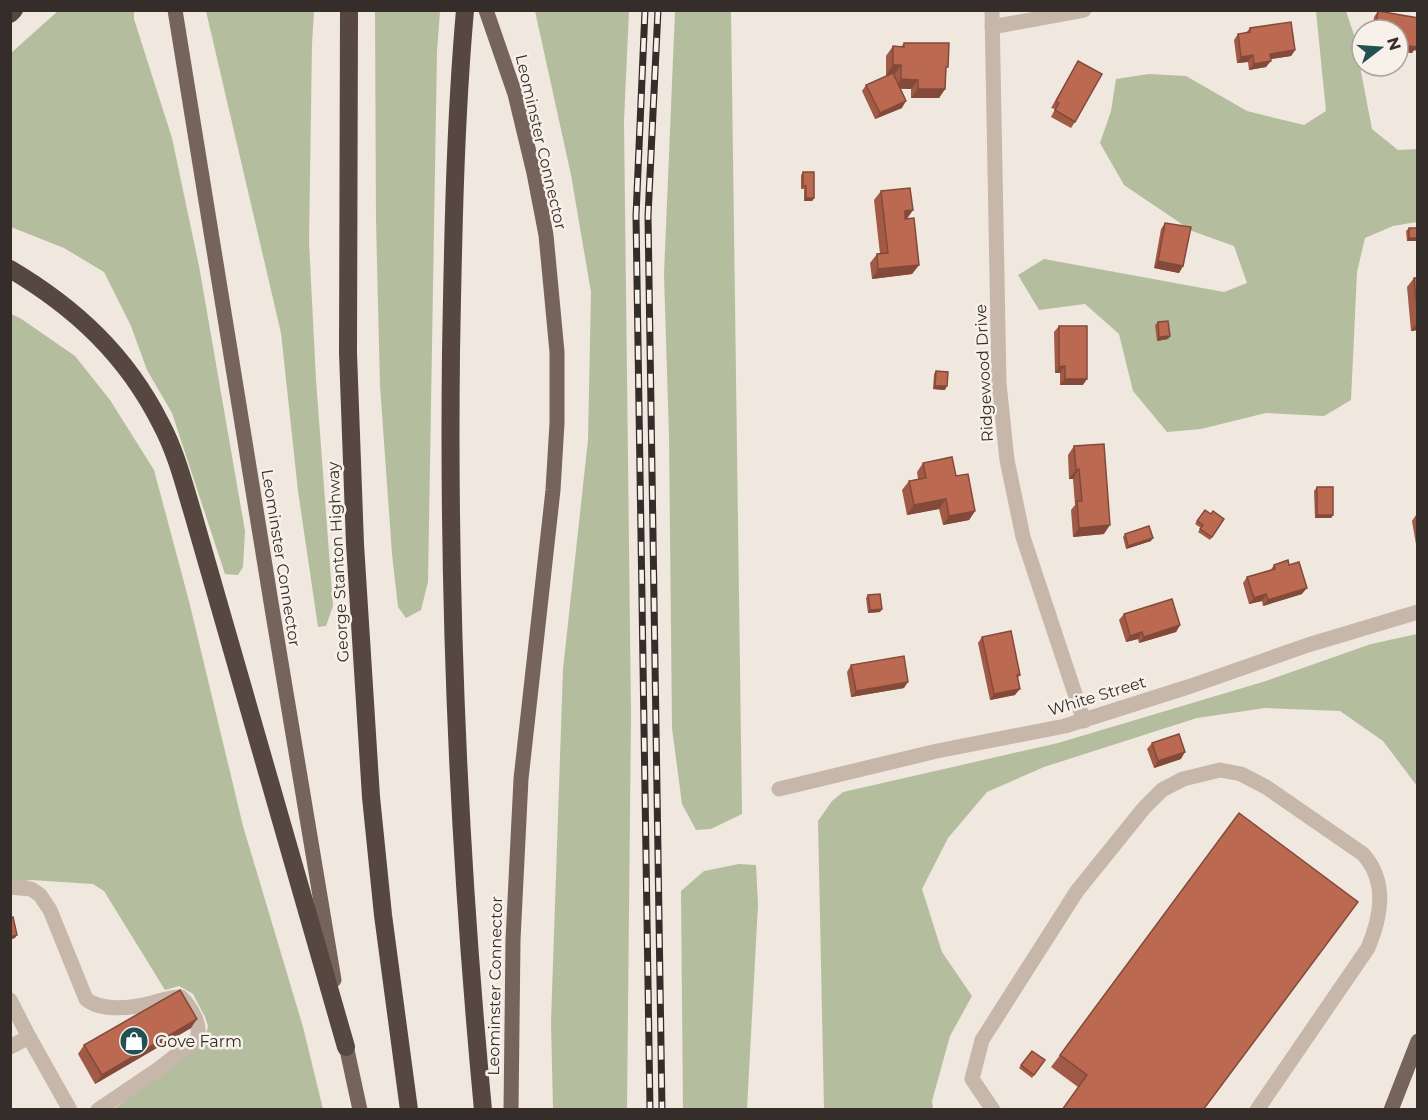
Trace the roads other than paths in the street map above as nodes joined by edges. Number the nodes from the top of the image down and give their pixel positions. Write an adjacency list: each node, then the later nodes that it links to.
1 (14, 10): 8 (highway)
2 (175, 10): 19 (main road, Leominster Connector)
3 (349, 10): 23 (highway, George Stanton Highway)
4 (465, 10): 24 (highway)
5 (486, 10): 25 (main road, Leominster Connector)
6 (992, 10): 9 (street, Ridgewood Drive)
7 (1084, 10): 9 (street)
8 (10, 14)
9 (992, 27): 12 (street, Ridgewood Drive)
10 (10, 269): 19 (highway)
11 (1418, 612): 12 (street, White Street)
12 (1084, 721): 13 (street, White Street)
13 (779, 789)
14 (10, 887): 21 (street)
15 (10, 1000): 16 (street)
16 (29, 1036): 18 (street); 20 (street)
17 (1418, 1041): 28 (main road)
18 (10, 1047)
19 (346, 1047): 22 (main road, Leominster Connector)
20 (70, 1110)
21 (98, 1110)
22 (360, 1110)
23 (409, 1110)
24 (483, 1110)
25 (511, 1110)
26 (993, 1110): 27 (street)
27 (1257, 1110)
28 (1391, 1110)

